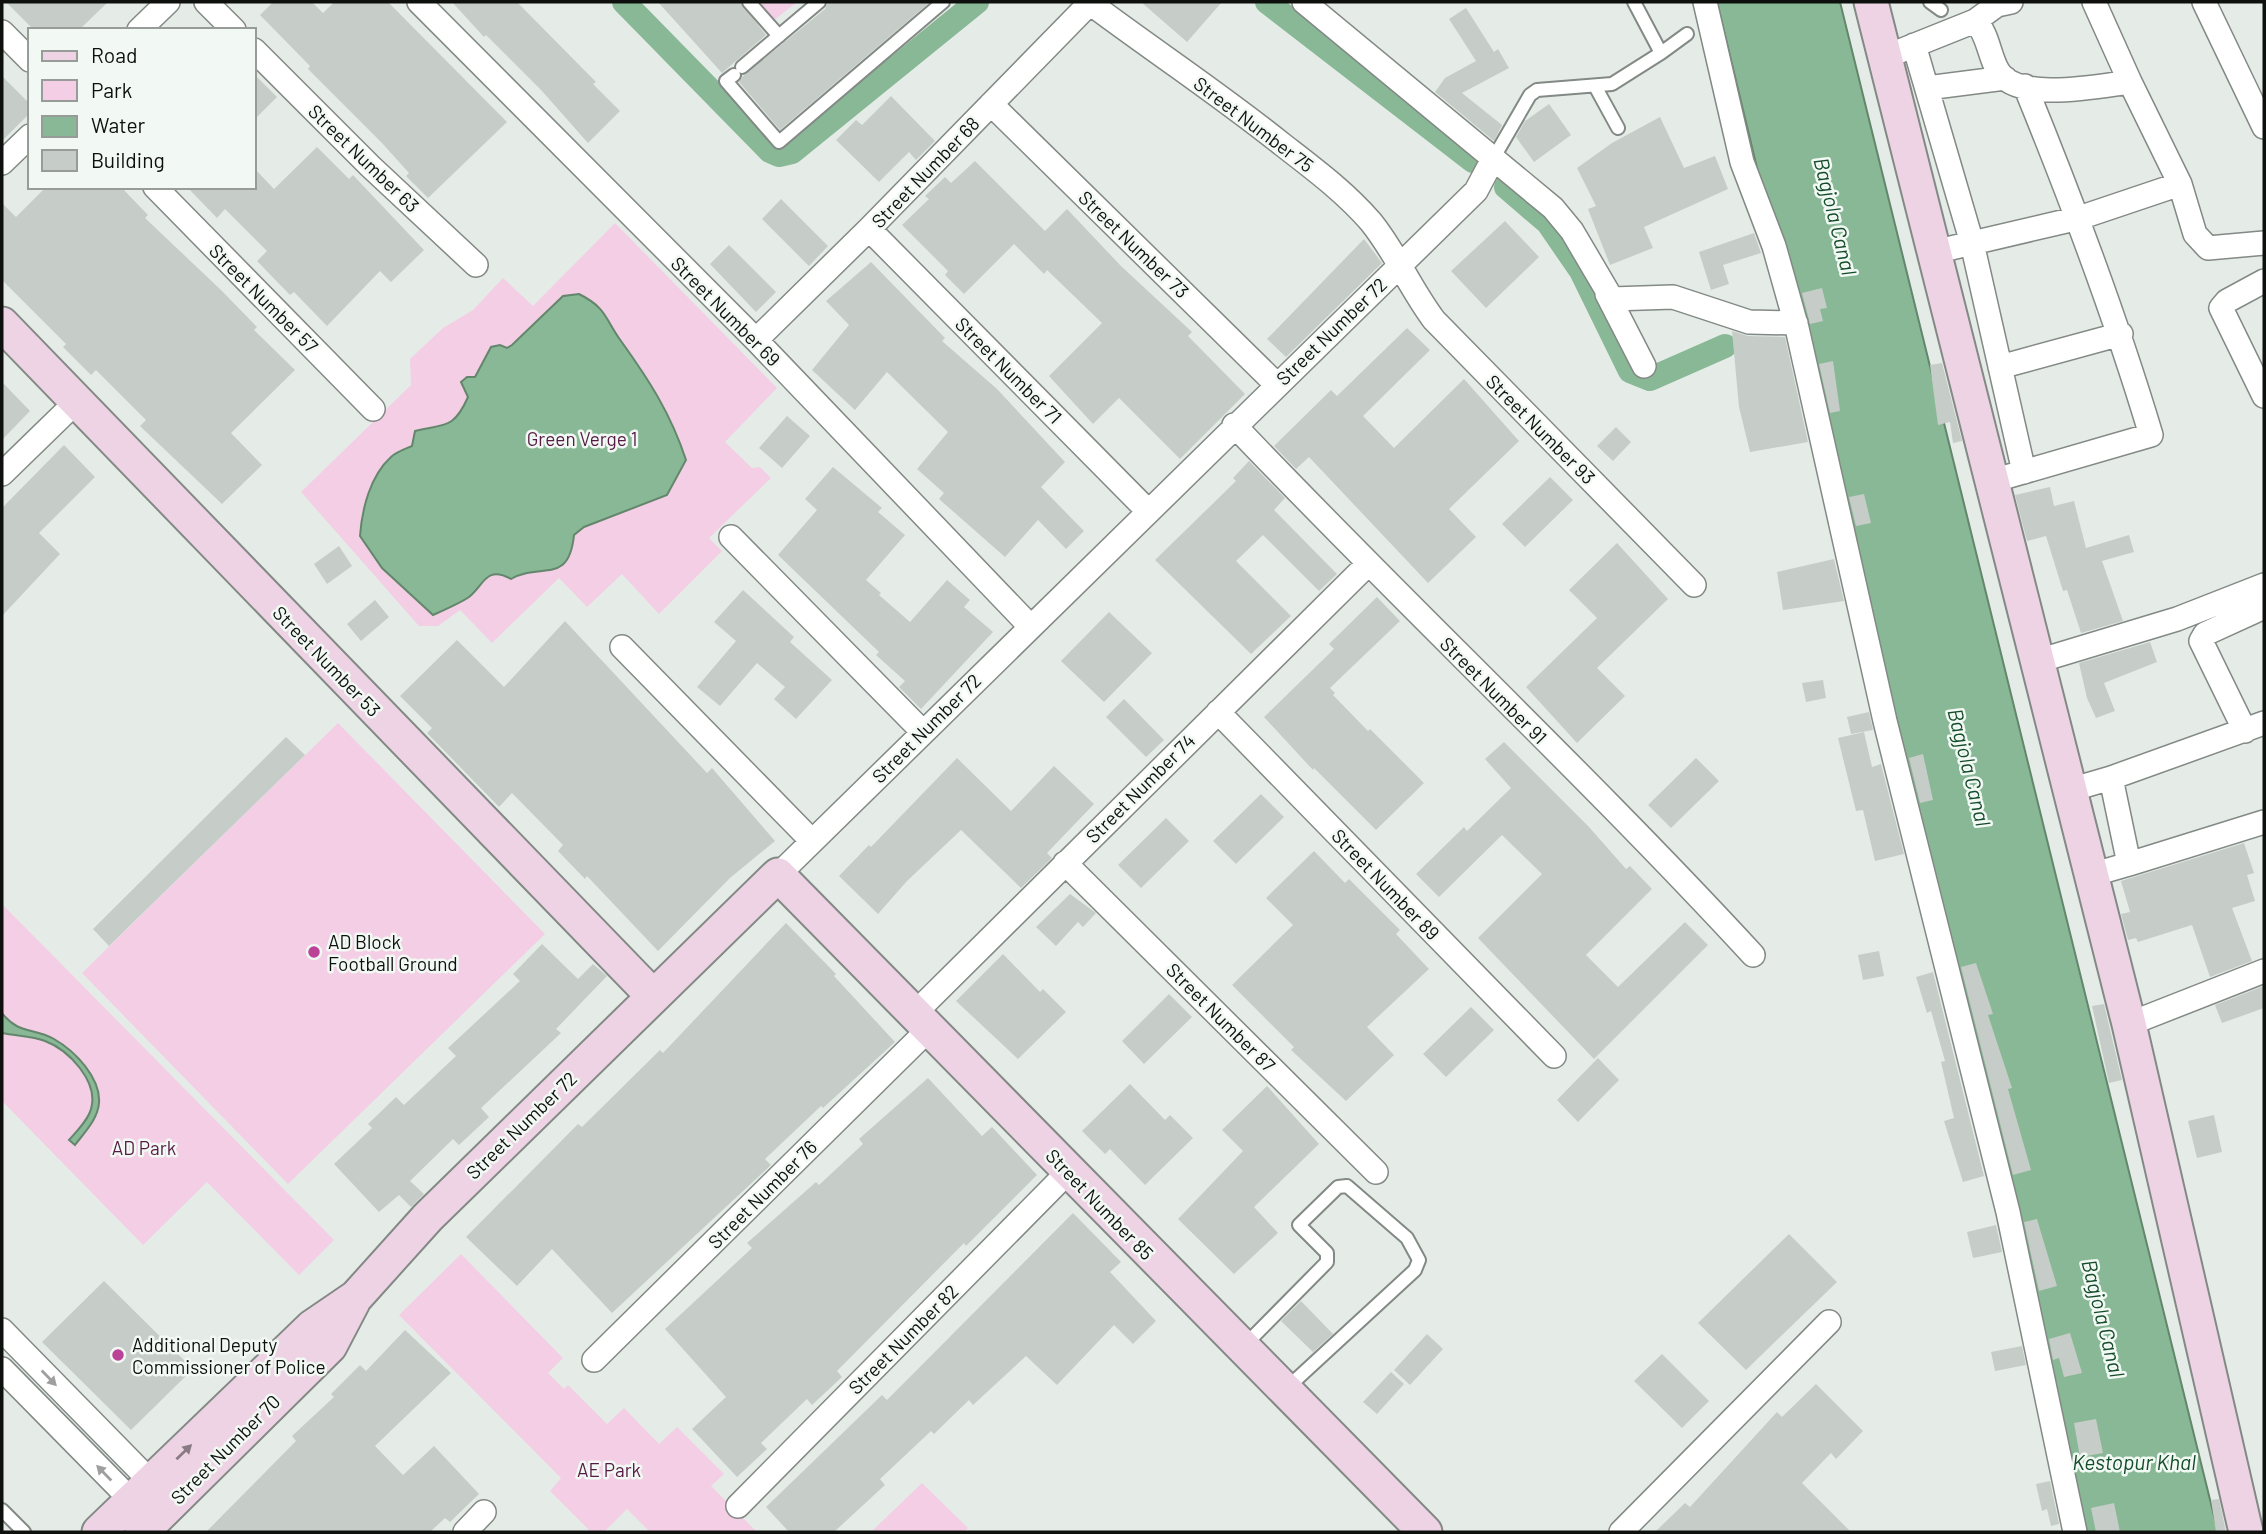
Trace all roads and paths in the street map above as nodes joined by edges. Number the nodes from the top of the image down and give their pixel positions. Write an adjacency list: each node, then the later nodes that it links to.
1 (168, 2): 18 (street)
2 (206, 2): 19 (street)
3 (419, 2): 51 (street, Street Number 69)
4 (749, 2): 22 (lane)
5 (820, 2): 22 (lane)
6 (943, 2): 22 (lane)
7 (1304, 2): 35 (street)
8 (1634, 2): 25 (lane)
9 (1705, 2): 48 (street)
10 (1930, 2): 16 (lane)
11 (2011, 2): 17 (street)
12 (2094, 2): 28 (street)
13 (2204, 2): 32 (street)
14 (1091, 3): 31 (street, Street Number 68); 44 (street, Street Number 75)
15 (1877, 3): 23 (street)
16 (1941, 10)
17 (1975, 21): 23 (street); 27 (street)
18 (141, 28)
19 (232, 28)
20 (2, 32): 26 (street)
21 (1687, 34): 25 (lane)
22 (779, 36)
23 (1900, 51): 30 (street); 43 (street)
24 (256, 52): 45 (street, Street Number 63)
25 (1661, 53): 29 (lane)
26 (28, 58)
27 (2015, 82): 28 (street); 30 (street); 39 (street)
28 (2130, 82): 37 (street)
29 (1595, 86): 33 (lane); 35 (lane)
30 (1927, 88): 41 (street)
31 (991, 104): 40 (street, Street Number 68); 54 (street, Street Number 73)
32 (2264, 127)
33 (1618, 128)
34 (28, 138): 36 (street)
35 (1493, 159): 44 (street, Street Number 72); 47 (street)
36 (2, 163)
37 (2180, 184): 39 (street); 42 (street)
38 (157, 189): 57 (street, Street Number 57)
39 (2079, 218): 41 (street); 50 (street)
40 (869, 229): 51 (street, Street Number 68); 62 (street, Street Number 71)
41 (1972, 243): 43 (street); 53 (street)
42 (2264, 243)
43 (1934, 252): 61 (street)
44 (1401, 262): 54 (street, Street Number 72); 65 (street, Street Number 93)
45 (476, 265)
46 (2264, 281): 55 (street)
47 (1607, 294): 48 (street); 52 (street)
48 (1796, 323): 105 (street)
49 (2, 324): 56 (street, Street Number 53)
50 (2121, 334): 53 (street); 59 (street)
51 (755, 340): 68 (street, Street Number 69)
52 (1644, 366)
53 (2000, 367): 59 (street)
54 (1276, 384): 58 (street, Street Number 72)
55 (2264, 396)
56 (75, 402): 60 (street); 84 (street, Street Number 53)
57 (373, 409)
58 (1234, 425): 62 (street, Street Number 72); 64 (street, Street Number 91)
59 (2024, 472): 61 (street)
60 (2, 474)
61 (1992, 481): 70 (street)
62 (1148, 511): 68 (street, Street Number 72)
63 (731, 537): 73 (street)
64 (1367, 565): 71 (street, Street Number 74); 82 (street, Street Number 91)
65 (1694, 585)
66 (2264, 585): 70 (street)
67 (2264, 607): 72 (street)
68 (1029, 625): 73 (street, Street Number 72)
69 (622, 646): 77 (street)
70 (2038, 661): 75 (street)
71 (1218, 712): 78 (street, Street Number 74); 87 (street, Street Number 89)
72 (2255, 727): 74 (street)
73 (922, 731): 77 (street, Street Number 72)
74 (2111, 778): 75 (street); 79 (street)
75 (2070, 790): 81 (street)
76 (2264, 822): 79 (street)
77 (812, 842): 80 (street, Street Number 72)
78 (1065, 863): 85 (street, Street Number 74); 89 (street, Street Number 87)
79 (2129, 864): 81 (street)
80 (778, 875): 84 (street, Street Number 72); 85 (street, Street Number 85)
81 (2091, 875): 86 (street)
82 (1753, 955)
83 (2264, 971): 86 (street)
84 (653, 996): 97 (street, Street Number 72)
85 (923, 1020): 88 (street, Street Number 85); 93 (street, Street Number 76)
86 (2129, 1024): 106 (street)
87 (1555, 1056)
88 (1068, 1172): 92 (street, Street Number 85); 96 (street, Street Number 82)
89 (1376, 1172)
90 (1829, 1322): 104 (street)
91 (2, 1330): 97 (street, one-way to 97)
92 (1241, 1348): 95 (street, Street Number 85); 95 (lane)
93 (594, 1360)
94 (2, 1369): 97 (street, one-way to 94)
95 (1284, 1391): 103 (street, Street Number 85)
96 (738, 1506)
97 (149, 1507): 101 (street, Street Number 72)
98 (2, 1510): 100 (lane)
99 (484, 1512): 102 (street)
100 (24, 1532)
101 (99, 1532)
102 (465, 1532)
103 (1425, 1532)
104 (1620, 1532)
105 (2075, 1532)
106 (2246, 1532)

